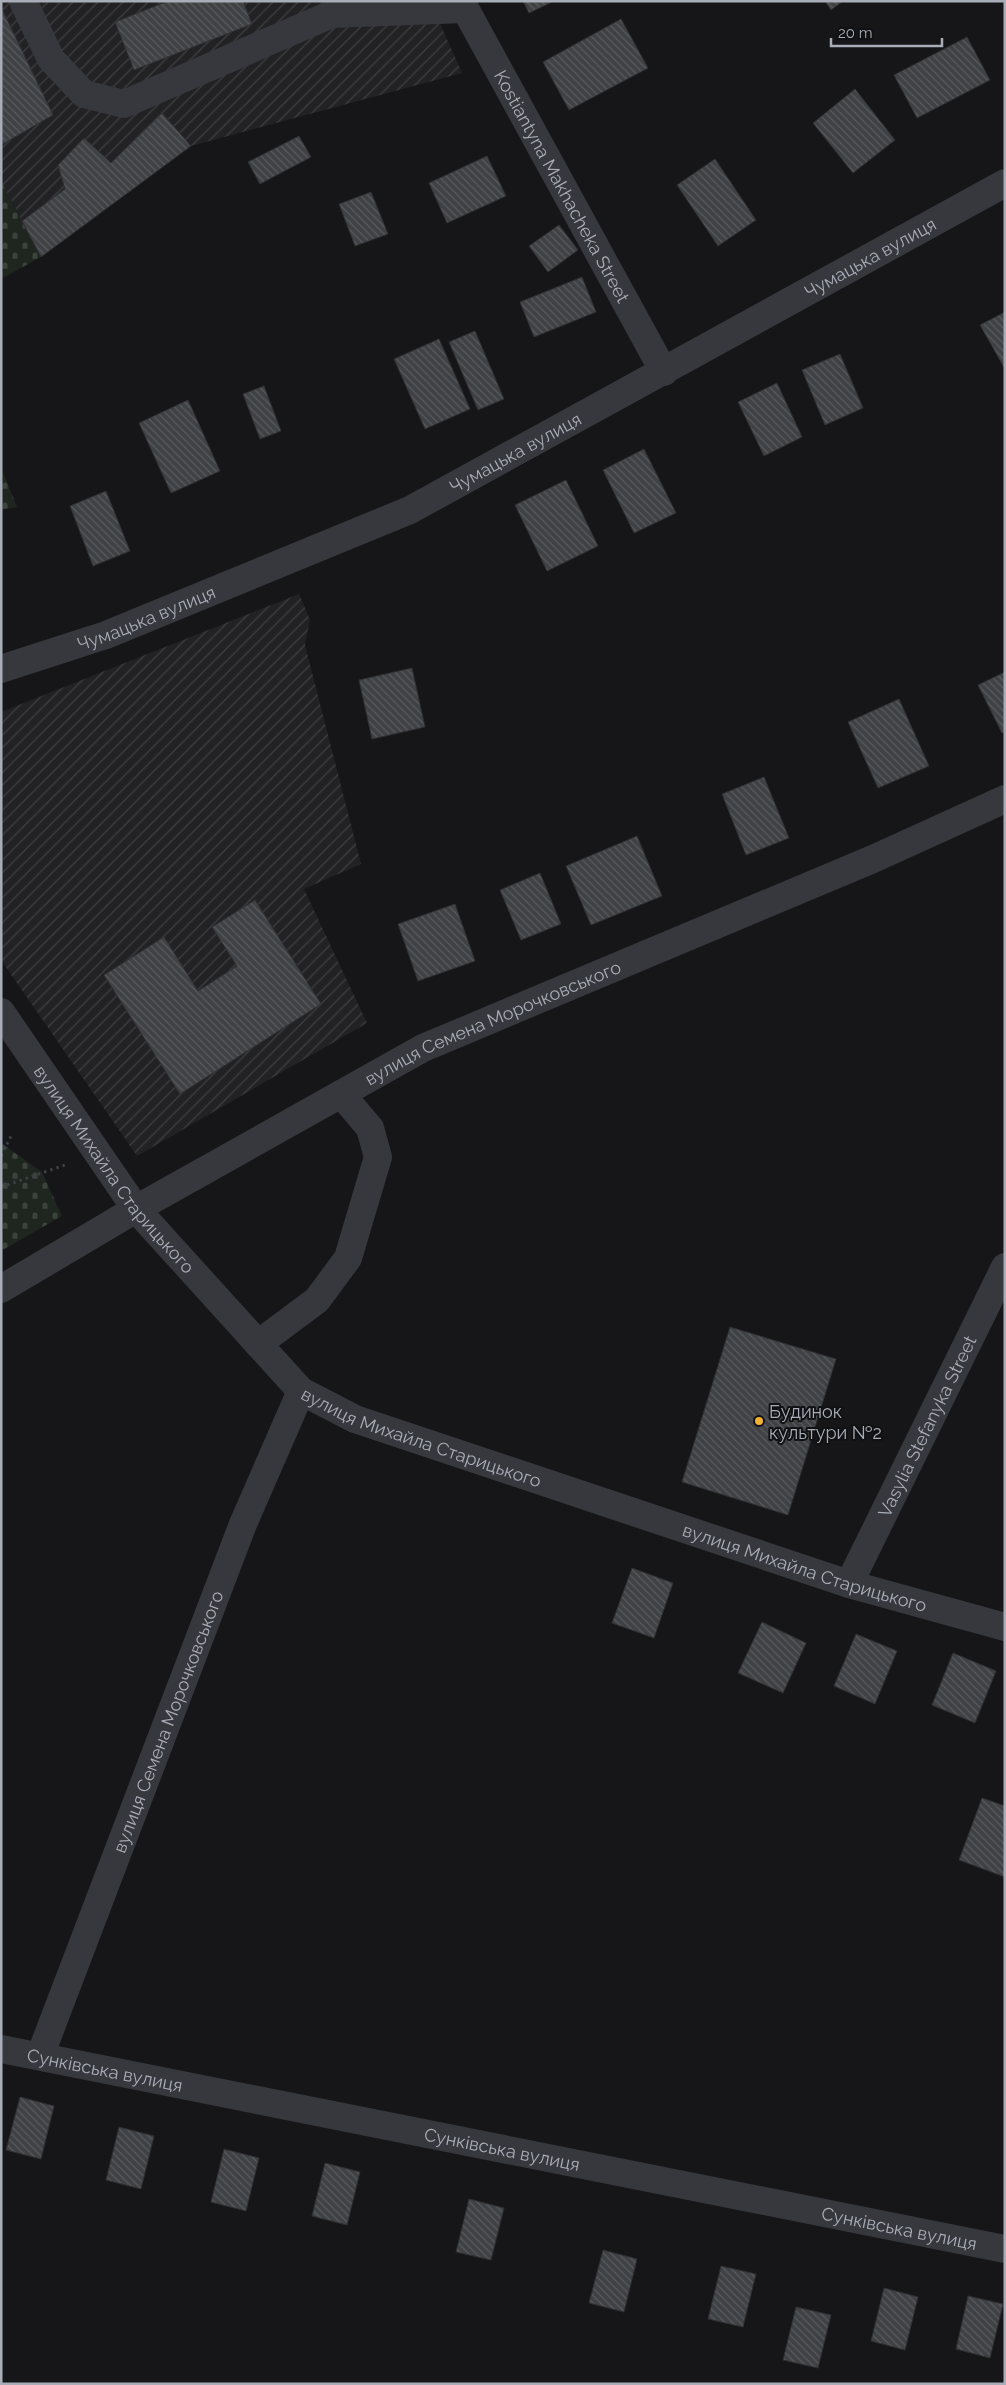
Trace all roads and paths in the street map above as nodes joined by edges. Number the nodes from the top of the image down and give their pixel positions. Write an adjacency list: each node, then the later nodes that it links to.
1 (23, 1): 2 (street)
2 (463, 5): 4 (street, Kostiantyna Makhacheka Street)
3 (1005, 183): 4 (street, Чумацька вулиця)
4 (664, 372): 5 (street, Чумацька вулиця)
5 (1, 669)
6 (1005, 799): 8 (street, вулиця Семена Морочковського)
7 (1, 1012): 13 (street, вулиця Михайла Старицького)
8 (341, 1094): 13 (street, вулиця Семена Морочковського); 16 (street)
9 (12, 1134): 10 (path)
10 (1, 1156)
11 (66, 1165): 12 (path)
12 (1, 1187)
13 (136, 1209): 15 (street, вулиця Семена Морочковського); 16 (street, вулиця Михайла Старицького)
14 (1005, 1266): 18 (street, Vasylia Stefanyka Street)
15 (1, 1289)
16 (258, 1344): 17 (street, вулиця Михайла Старицького)
17 (301, 1391): 18 (street, вулиця Михайла Старицького); 21 (street, вулиця Семена Морочковського)
18 (849, 1584): 19 (street, вулиця Михайла Старицького)
19 (1005, 1627)
20 (1, 2049): 21 (street, Сунківська вулиця)
21 (40, 2056): 22 (street, Сунківська вулиця)
22 (1005, 2249)

